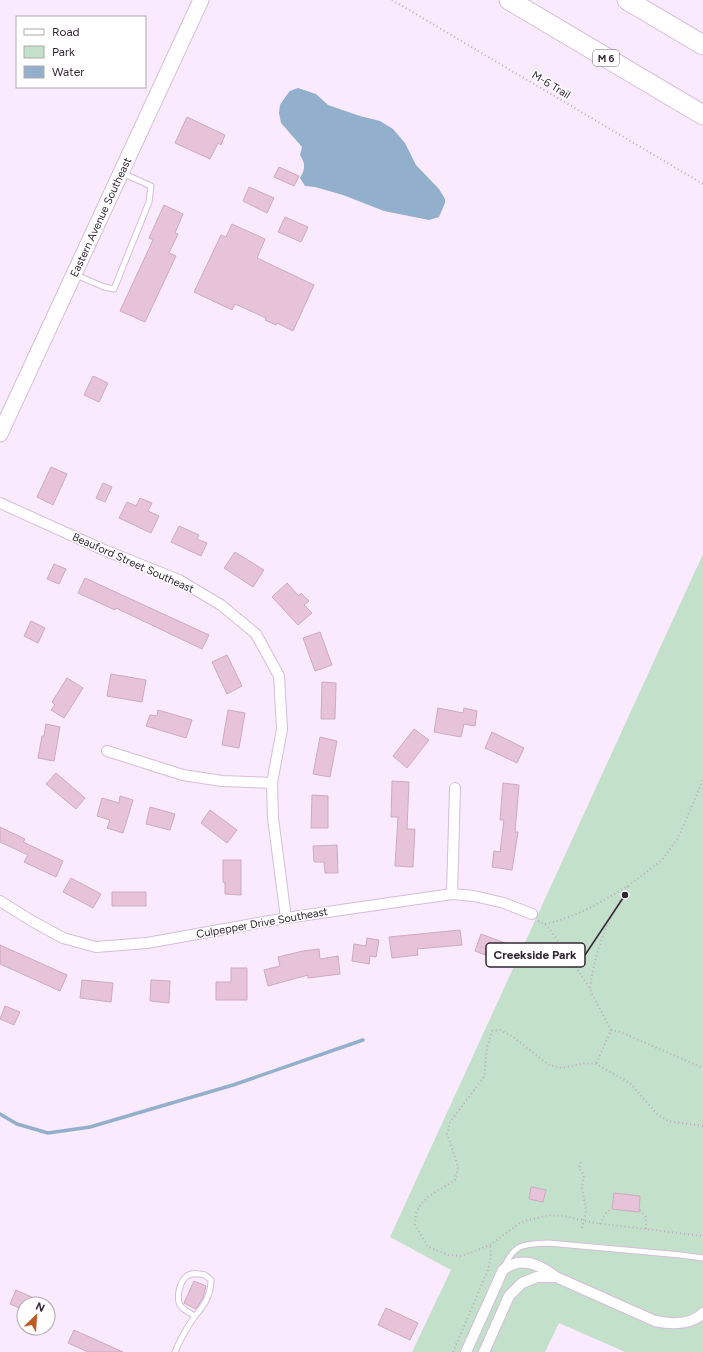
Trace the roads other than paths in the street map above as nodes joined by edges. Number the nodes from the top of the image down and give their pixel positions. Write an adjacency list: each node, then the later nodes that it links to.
1 (201, 0): 6 (street, Eastern Avenue Southeast)
2 (509, 0): 5 (highway, M 6)
3 (627, 0): 4 (highway)
4 (703, 45)
5 (703, 115)
6 (122, 172): 7 (street, Eastern Avenue Southeast); 7 (lane)
7 (74, 274): 8 (street, Eastern Avenue Southeast)
8 (0, 434)
9 (0, 503): 11 (street, Beauford Street Southeast)
10 (107, 751): 11 (street)
11 (272, 783): 16 (street, Beauford Street Southeast)
12 (455, 788): 13 (street)
13 (452, 894): 15 (street, Culpepper Drive Southeast); 16 (street, Culpepper Drive Southeast)
14 (0, 901): 16 (street, Culpepper Drive Southeast)
15 (532, 914)
16 (286, 918)
17 (703, 1258): 18 (lane)
18 (503, 1270): 19 (street); 23 (street)
19 (556, 1277): 20 (street); 24 (street)
20 (703, 1313)
21 (195, 1316): 21 (lane); 22 (lane)
22 (175, 1352)
23 (466, 1352)
24 (484, 1352)

